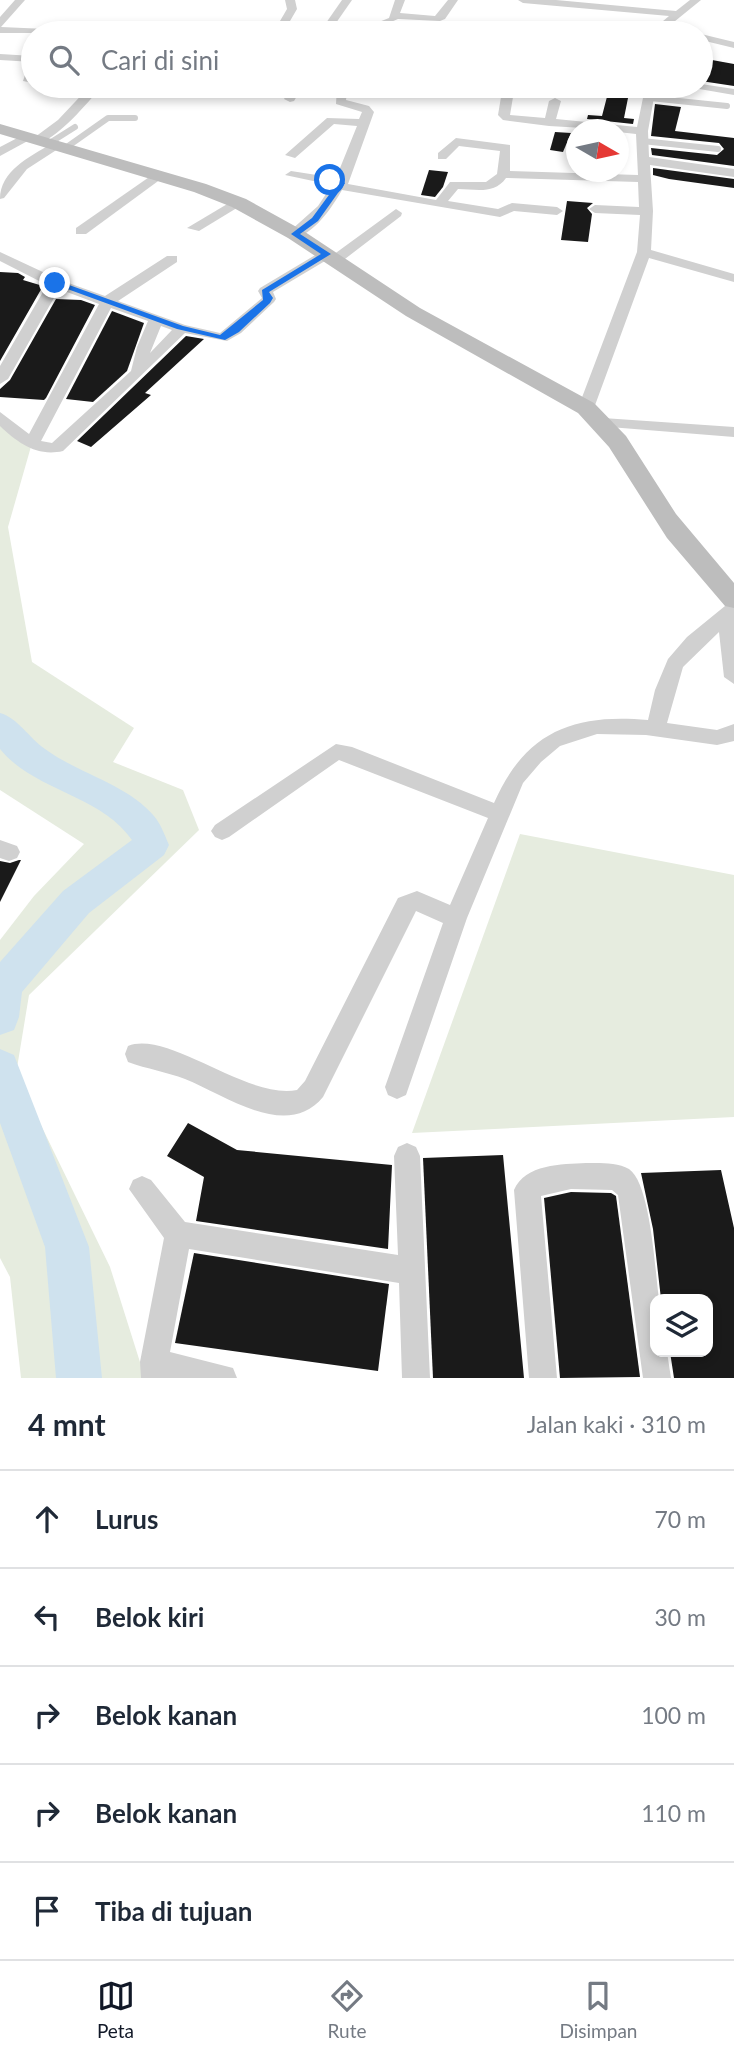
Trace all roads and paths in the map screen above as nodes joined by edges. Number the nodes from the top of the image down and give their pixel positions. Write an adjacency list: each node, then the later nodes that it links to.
1 (20, 0): 16 (street)
2 (289, 0): 12 (street)
3 (347, 0): 13 (street)
4 (400, 0): 11 (street)
5 (453, 0): 11 (street)
6 (523, 0): 9 (street)
7 (696, 0): 10 (street)
8 (635, 5): 9 (street); 10 (street)
9 (585, 7)
10 (678, 14): 15 (street)
11 (395, 16): 14 (street)
12 (285, 21)
13 (332, 21)
14 (392, 21)
15 (669, 21)
16 (0, 24)
17 (0, 30): 18 (street)
18 (21, 31)
19 (713, 40): 20 (street)
20 (734, 45)
21 (0, 58): 22 (street)
22 (21, 59)
23 (713, 80): 25 (street)
24 (713, 89): 25 (street)
25 (716, 89): 26 (street)
26 (734, 92)
27 (85, 98): 41 (street)
28 (340, 98): 35 (street)
29 (507, 98): 36 (street)
30 (650, 98): 40 (street)
31 (686, 98): 33 (lane)
32 (555, 102): 36 (street)
33 (727, 106)
34 (135, 118): 41 (lane)
35 (363, 122): 45 (street); 53 (street)
36 (549, 123): 40 (street)
37 (75, 127): 41 (lane)
38 (0, 129): 41 (street)
39 (497, 130): 42 (street)
40 (642, 136): 43 (lane); 47 (street)
41 (47, 144): 44 (street); 50 (street); 54 (street)
42 (481, 148): 46 (street); 49 (street)
43 (718, 149)
44 (0, 152)
45 (291, 155)
46 (442, 156)
47 (643, 160): 48 (street); 52 (street)
48 (734, 173)
49 (503, 174): 52 (street); 56 (street)
50 (159, 176): 55 (street); 62 (street)
51 (291, 176): 53 (street)
52 (645, 179): 59 (street)
53 (341, 184): 56 (street); 63 (street)
54 (0, 195)
55 (239, 203): 61 (street); 63 (street)
56 (439, 204): 58 (street)
57 (595, 209): 59 (street)
58 (557, 211)
59 (647, 211): 64 (street)
60 (396, 213): 65 (street)
61 (194, 228)
62 (81, 232)
63 (295, 234): 65 (street)
64 (644, 252): 69 (street); 76 (street)
65 (332, 257): 73 (street); 76 (street)
66 (5, 259): 68 (street); 70 (street)
67 (172, 259): 71 (street)
68 (0, 275)
69 (734, 278)
70 (55, 283): 71 (street); 75 (street)
71 (108, 301): 72 (street); 80 (street)
72 (157, 318): 73 (street); 74 (street)
73 (180, 328): 74 (street)
74 (138, 372): 80 (street)
75 (0, 379)
76 (586, 408): 78 (street)
77 (0, 417): 80 (street)
78 (603, 423): 79 (street); 81 (street)
79 (734, 432)
80 (32, 443)
81 (731, 608): 82 (street); 83 (street)
82 (734, 677)
83 (656, 729): 84 (street); 85 (street)
84 (734, 732)
85 (500, 814): 86 (street); 87 (street)
86 (222, 831)
87 (456, 918): 88 (street); 89 (street)
88 (137, 1054)
89 (397, 1087)
90 (407, 1156): 93 (street)
91 (142, 1189): 92 (street)
92 (178, 1234): 93 (street); 94 (street)
93 (411, 1271): 96 (street)
94 (155, 1370): 95 (street)
95 (223, 1378)
96 (416, 1378)
97 (543, 1378): 98 (street)
98 (657, 1378)

